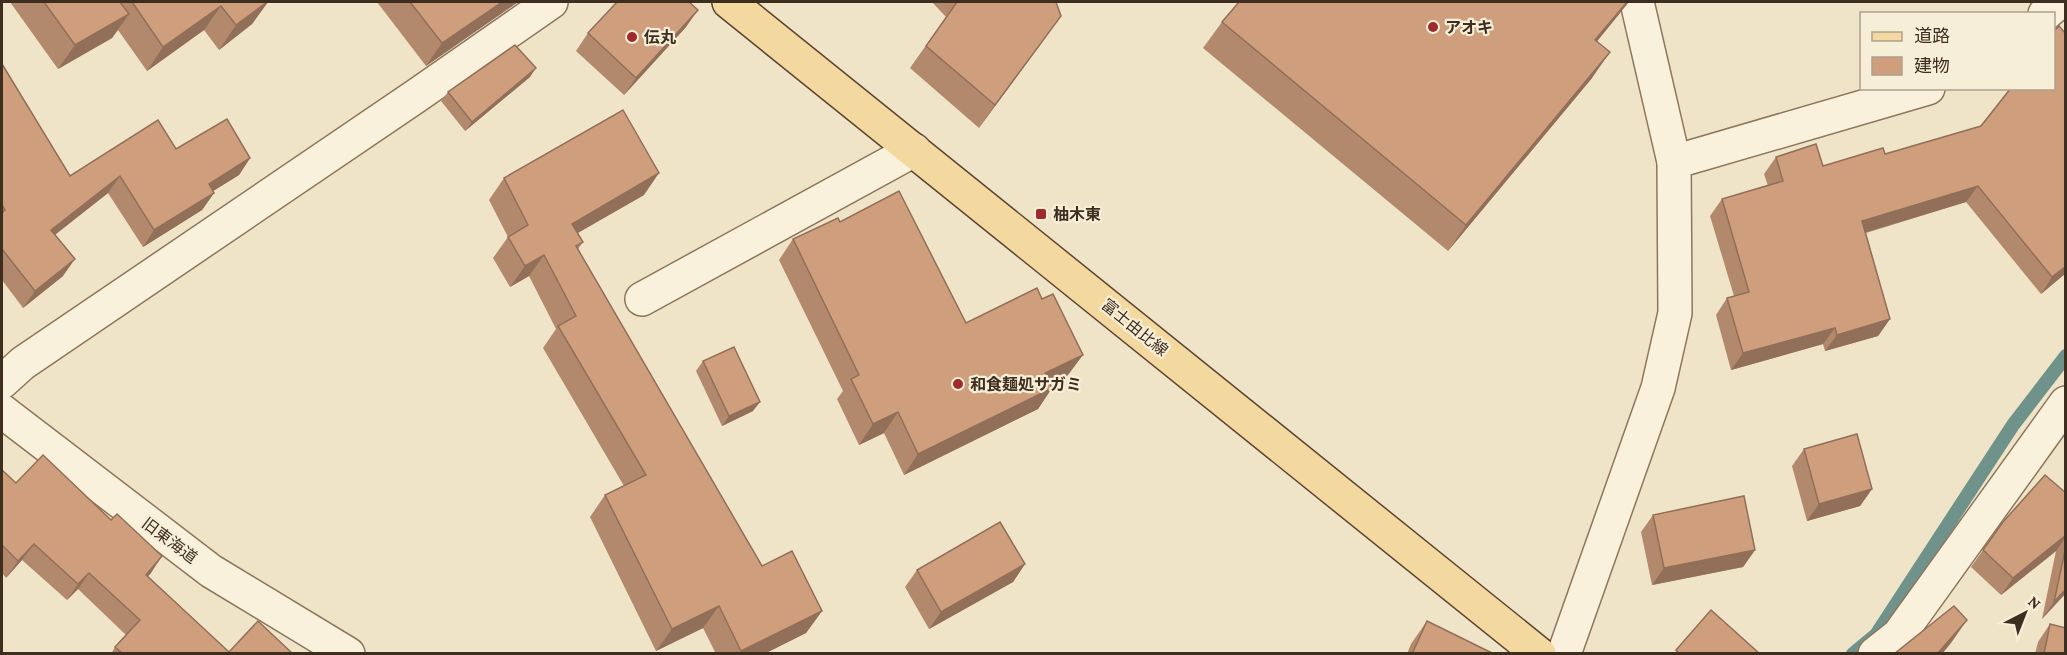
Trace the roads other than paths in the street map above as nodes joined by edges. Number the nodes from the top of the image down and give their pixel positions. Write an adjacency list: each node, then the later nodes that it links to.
1 (551, 2): 10 (street)
2 (729, 2): 7 (main road, 富士由比線)
3 (1637, 2): 8 (street)
4 (2060, 2): 5 (street)
5 (2047, 12)
6 (1921, 90): 8 (street)
7 (914, 150): 9 (street); 15 (main road, 富士由比線)
8 (1674, 162): 16 (street)
9 (642, 299)
10 (2, 382)
11 (2066, 403): 13 (street)
12 (2, 411): 14 (street, 旧東海道)
13 (1894, 647)
14 (348, 654)
15 (1539, 654)
16 (1564, 654)

